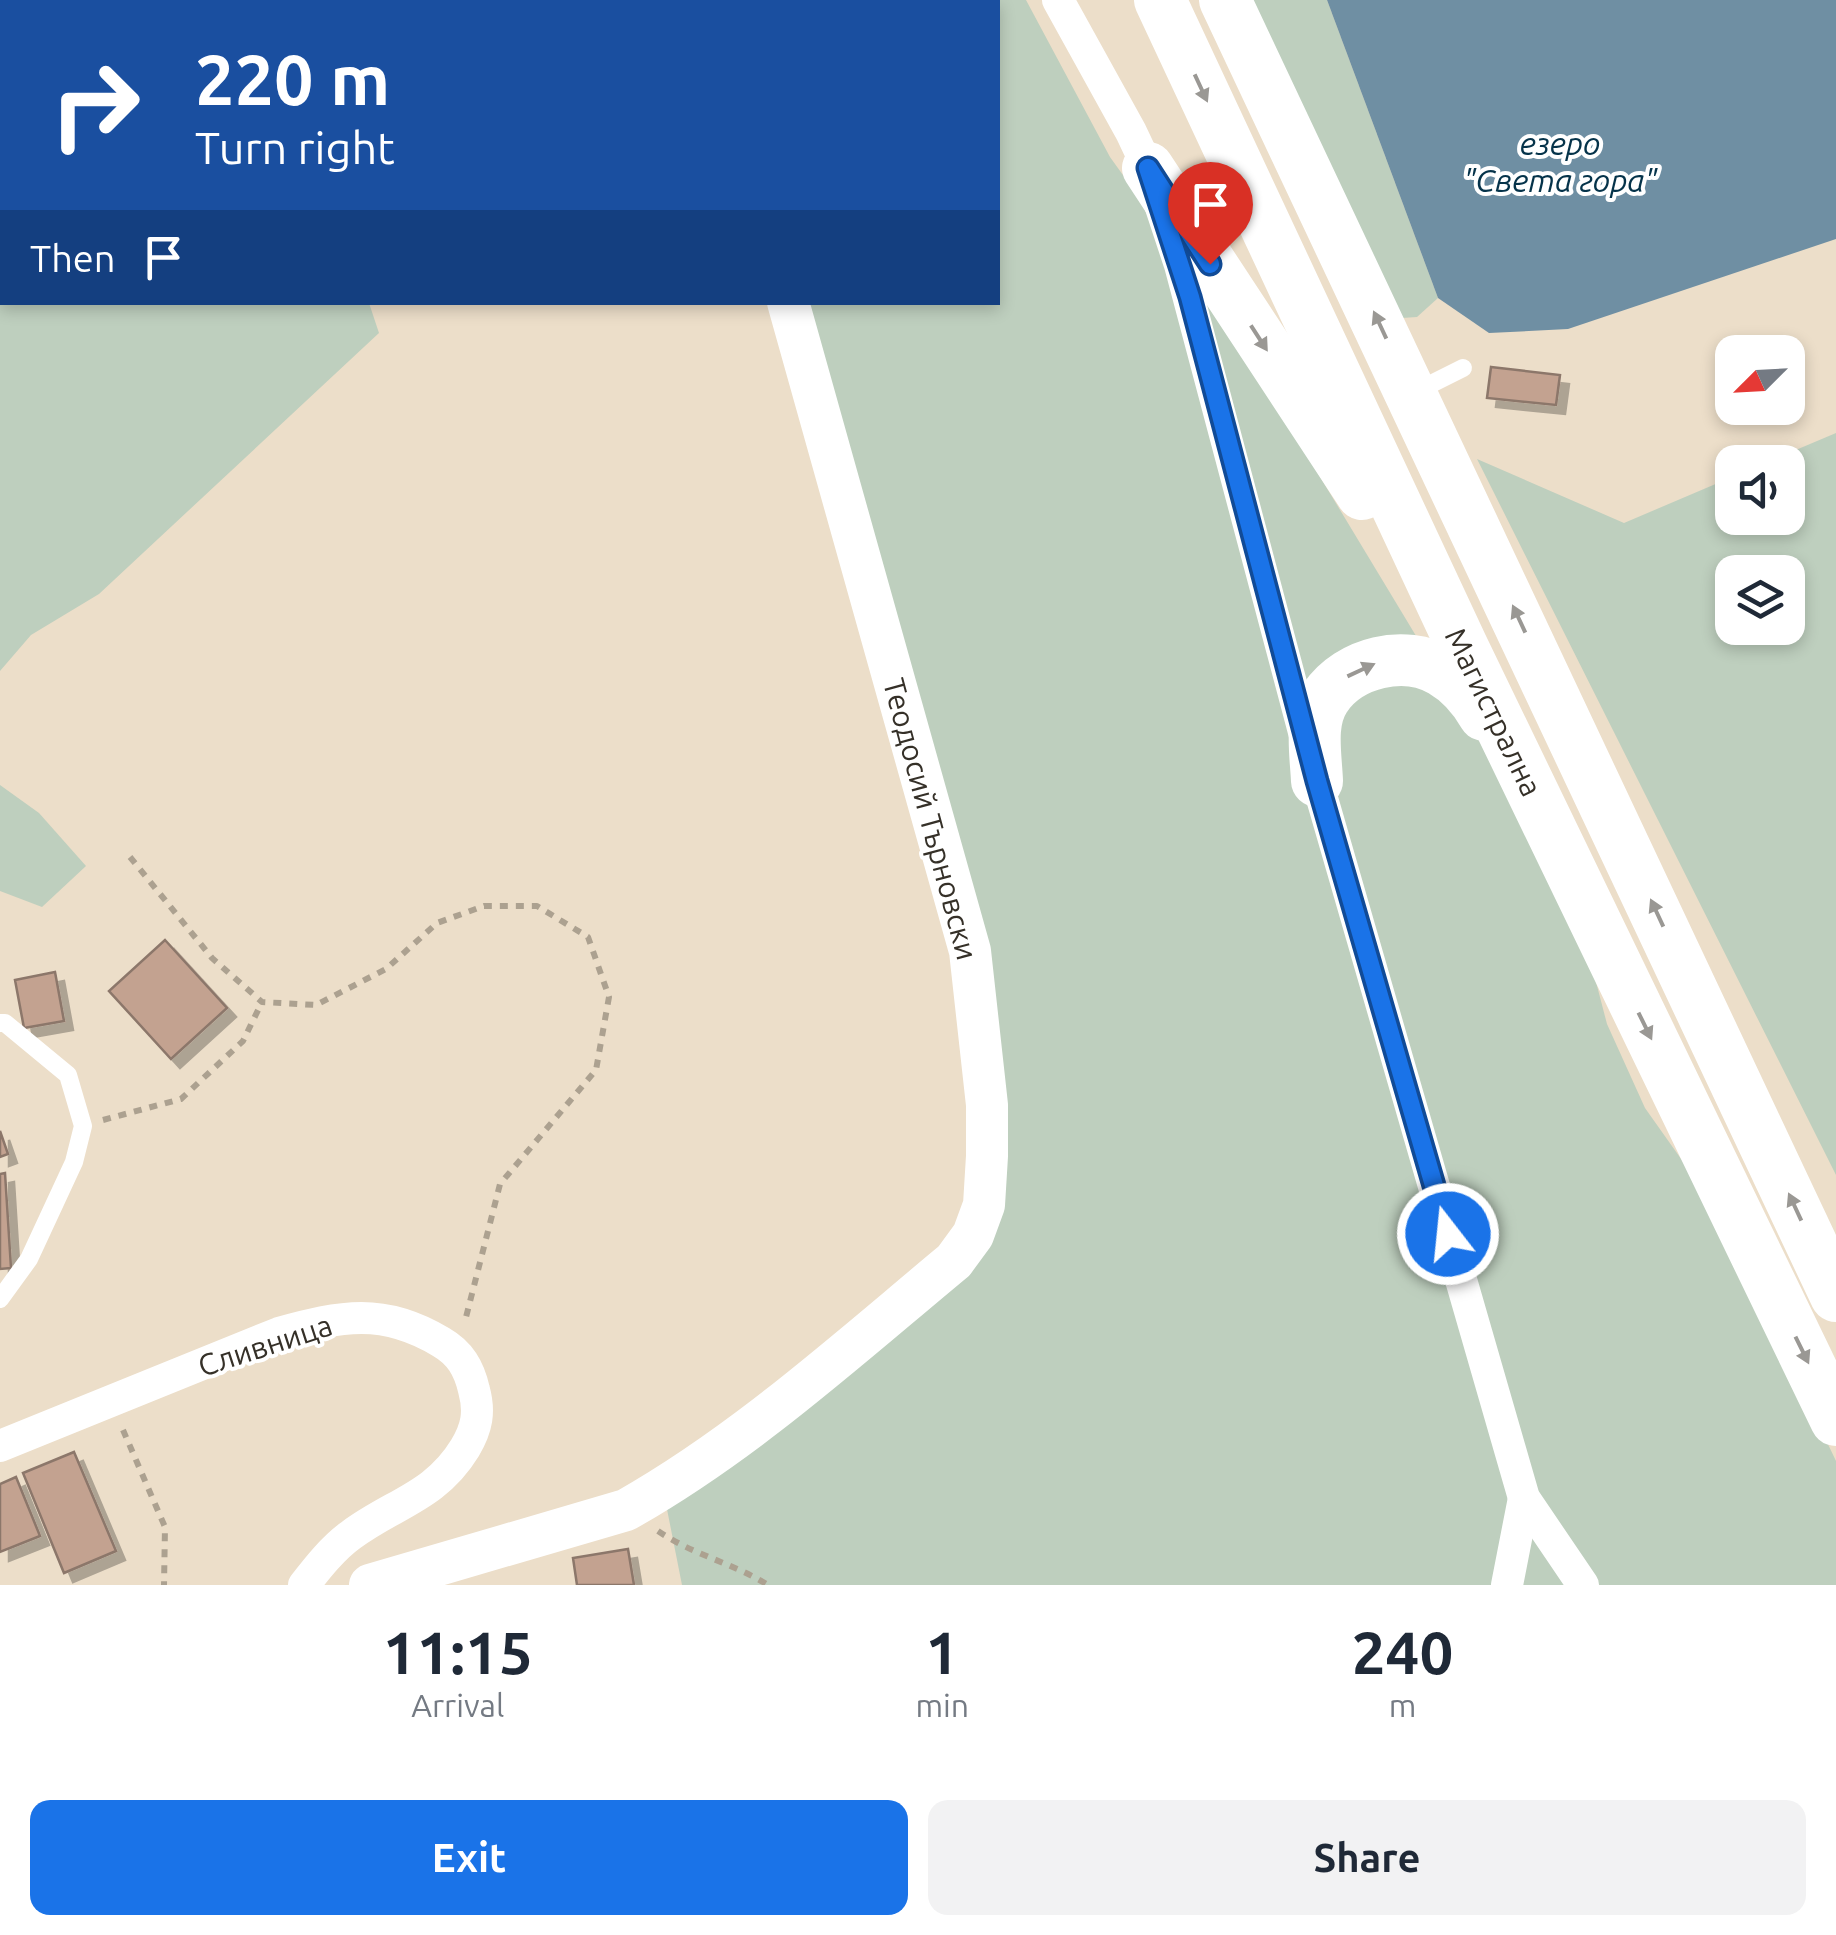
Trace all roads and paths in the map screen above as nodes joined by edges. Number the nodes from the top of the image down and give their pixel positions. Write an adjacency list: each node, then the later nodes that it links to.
1 (1058, 0): 4 (street)
2 (1160, 0): 8 (main road, Магистрална, one-way to 8)
3 (1225, 0): 7 (main road, Магистрална, one-way to 3)
4 (1148, 168): 8 (main road, one-way to 8); 10 (street)
5 (789, 305): 22 (street, Теодосий Търновски)
6 (1463, 368): 7 (lane)
7 (1413, 394): 15 (main road, Магистрална, one-way to 7)
8 (1462, 646): 9 (main road, Магистрална)
9 (1527, 780): 10 (main road, one-way to 9); 19 (main road, Магистрална, one-way to 19)
10 (1317, 781): 21 (street)
11 (130, 856): 12 (path)
12 (262, 1002): 14 (path); 17 (path)
13 (0, 1022): 14 (lane)
14 (83, 1126): 16 (lane)
15 (1836, 1296)
16 (0, 1299)
17 (458, 1352): 18 (street, Сливница); 24 (street)
18 (111, 1401): 20 (street, Сливница); 23 (path)
19 (1836, 1420)
20 (0, 1446)
21 (1524, 1498): 27 (street); 28 (street)
22 (626, 1510): 25 (street, Теодосий Търновски); 26 (path)
23 (164, 1585)
24 (304, 1585)
25 (370, 1585)
26 (768, 1585)
27 (1507, 1585)
28 (1582, 1585)

